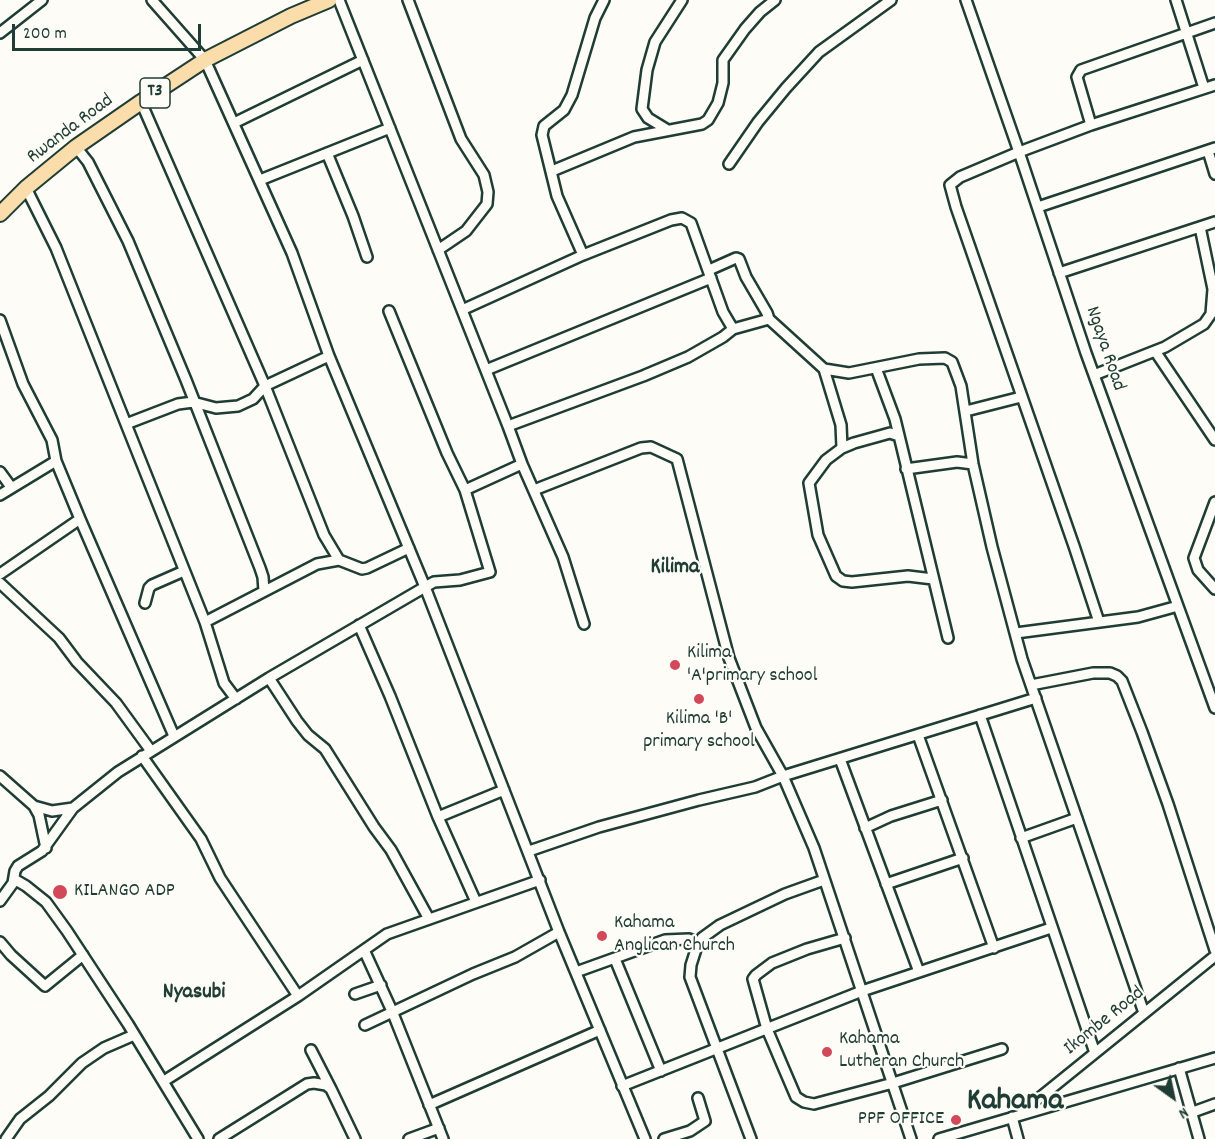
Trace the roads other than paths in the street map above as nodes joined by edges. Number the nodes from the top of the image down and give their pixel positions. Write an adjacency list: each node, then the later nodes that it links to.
1 (42, 0): 12 (street)
2 (152, 0): 16 (street)
3 (329, 0): 16 (highway, Rwanda Road / T3)
4 (339, 0): 17 (street)
5 (408, 0): 38 (street)
6 (604, 0): 30 (street)
7 (682, 0): 24 (street)
8 (775, 0): 24 (street)
9 (891, 0): 29 (street)
10 (966, 0): 27 (street, Ngaya Road)
11 (1176, 0): 15 (street)
12 (29, 4): 14 (street)
13 (1215, 23): 15 (street)
14 (0, 33)
15 (1186, 33): 19 (street); 22 (street)
16 (205, 60): 20 (highway, Rwanda Road / T3); 21 (street)
17 (363, 60): 21 (street); 23 (street)
18 (1215, 85): 19 (street)
19 (1204, 88): 22 (street)
20 (141, 102): 25 (highway, Rwanda Road / T3); 54 (street)
21 (234, 123): 32 (street)
22 (1091, 125): 27 (street)
23 (390, 128): 28 (street); 38 (street)
24 (667, 129): 30 (street)
25 (76, 147): 33 (highway, Rwanda Road / T3); 56 (street)
26 (1211, 149): 31 (street); 34 (street)
27 (1019, 152): 34 (street, Ngaya Road); 55 (street)
28 (327, 153): 32 (street); 40 (street)
29 (729, 164)
30 (552, 171): 39 (street)
31 (1215, 174)
32 (260, 180): 49 (street)
33 (26, 188): 35 (highway, Rwanda Road / T3); 58 (street)
34 (1038, 207): 41 (street, Ngaya Road)
35 (0, 214)
36 (1215, 222): 37 (street)
37 (1200, 227): 41 (street); 48 (street)
38 (438, 250): 43 (street)
39 (583, 255): 42 (street); 43 (street)
40 (367, 257)
41 (1059, 273): 53 (street, Ngaya Road)
42 (710, 274): 45 (street); 47 (street); 51 (street)
43 (462, 310): 51 (street)
44 (389, 311): 69 (street)
45 (769, 319): 47 (street); 52 (street)
46 (0, 321): 63 (street)
47 (733, 329): 59 (street)
48 (1155, 351): 53 (street); 61 (street)
49 (329, 356): 54 (street); 74 (street)
50 (876, 368): 52 (street); 57 (street); 60 (street)
51 (486, 369): 59 (street)
52 (824, 369): 62 (street)
53 (1094, 375): 84 (street, Ngaya Road)
54 (265, 386): 56 (street); 75 (street)
55 (1021, 397): 57 (street); 86 (street)
56 (193, 402): 58 (street); 82 (street)
57 (966, 411): 65 (street)
58 (126, 424): 76 (street)
59 (508, 426): 64 (street)
60 (899, 436): 62 (street); 66 (street)
61 (1215, 440)
62 (842, 448): 78 (street)
63 (56, 460): 68 (street); 73 (street)
64 (522, 464): 69 (street); 70 (street)
65 (973, 464): 66 (street); 89 (street)
66 (906, 468): 78 (street)
67 (0, 472): 68 (street)
68 (11, 487): 71 (street)
69 (465, 490): 80 (street)
70 (534, 490): 87 (street); 102 (street)
71 (0, 495)
72 (1215, 502): 81 (street)
73 (80, 519): 77 (street); 98 (street)
74 (409, 548): 75 (street); 80 (street)
75 (339, 560): 82 (street)
76 (184, 571): 83 (street); 85 (street)
77 (0, 574)
78 (933, 579): 90 (street)
79 (0, 583): 99 (street)
80 (425, 587): 88 (street); 103 (street)
81 (1215, 589)
82 (264, 591): 85 (street)
83 (145, 603)
84 (1178, 606): 86 (street); 95 (street, Ngaya Road)
85 (205, 622): 94 (street)
86 (1099, 622): 89 (street)
87 (584, 624)
88 (359, 625): 91 (street); 107 (street)
89 (1016, 633): 92 (street)
90 (948, 638)
91 (269, 678): 94 (street); 120 (street)
92 (1032, 685): 93 (street); 128 (street)
93 (1036, 698): 96 (street); 108 (street)
94 (236, 699): 98 (street)
95 (1215, 708)
96 (980, 715): 97 (street); 110 (street)
97 (918, 735): 100 (street); 104 (street)
98 (174, 736): 99 (street)
99 (146, 754): 106 (street); 137 (street)
100 (840, 759): 102 (street); 109 (street)
101 (0, 776): 105 (street)
102 (783, 776): 112 (street); 116 (street)
103 (504, 790): 107 (street); 112 (street)
104 (942, 800): 109 (street); 113 (street)
105 (34, 806): 106 (street); 111 (street)
106 (73, 808): 111 (street)
107 (438, 817): 119 (street)
108 (1077, 818): 110 (street); 139 (street)
109 (865, 828): 117 (street)
110 (1021, 838): 121 (street)
111 (46, 848): 114 (street)
112 (528, 851): 115 (street)
113 (963, 858): 117 (street); 126 (street)
114 (14, 879): 118 (street); 129 (street)
115 (540, 880): 119 (street); 122 (street)
116 (824, 880): 123 (street); 125 (street)
117 (886, 884): 133 (street)
118 (0, 901)
119 (476, 902): 120 (street)
120 (429, 919): 127 (street)
121 (1051, 928): 126 (street); 147 (street)
122 (559, 932): 132 (street); 138 (street)
123 (845, 938): 135 (street); 141 (street)
124 (0, 942): 129 (street)
125 (698, 943): 131 (street); 146 (street)
126 (994, 948): 133 (street)
127 (364, 950): 134 (street); 137 (street)
128 (1215, 950)
129 (83, 955): 143 (street)
130 (1215, 956): 139 (street, Ikombe Road)
131 (615, 959): 132 (street); 150 (street)
132 (576, 972): 142 (street)
133 (919, 972): 135 (street)
134 (381, 985): 136 (street); 138 (street)
135 (862, 991): 141 (street); 152 (street)
136 (355, 994)
137 (298, 996): 151 (street)
138 (392, 1011): 140 (street); 157 (street)
139 (1144, 1013): 147 (street, Ikombe Road)
140 (365, 1025)
141 (767, 1029): 146 (street); 152 (street)
142 (600, 1030): 153 (street); 157 (street)
143 (134, 1035): 151 (street); 162 (street)
144 (1002, 1049): 152 (street)
145 (311, 1050): 154 (street)
146 (717, 1050): 150 (street); 170 (street)
147 (1095, 1053): 159 (street, Ikombe Road)
148 (1215, 1058): 149 (street)
149 (1179, 1068): 158 (street); 159 (street)
150 (661, 1071): 153 (street)
151 (164, 1081): 163 (street)
152 (892, 1083): 171 (street)
153 (622, 1086): 168 (street)
154 (331, 1089): 164 (street); 165 (street)
155 (698, 1098): 161 (street)
156 (1215, 1104): 158 (street)
157 (429, 1105): 160 (street)
158 (1192, 1112): 174 (street)
159 (1015, 1116): 172 (street); 173 (street)
160 (439, 1128): 166 (street); 167 (street)
161 (691, 1135): 169 (street)
162 (6, 1139)
163 (198, 1139)
164 (219, 1139)
165 (355, 1139)
166 (409, 1139)
167 (443, 1139)
168 (645, 1139)
169 (664, 1139)
170 (751, 1139)
171 (911, 1139)
172 (939, 1139)
173 (1018, 1139)
174 (1199, 1139)

